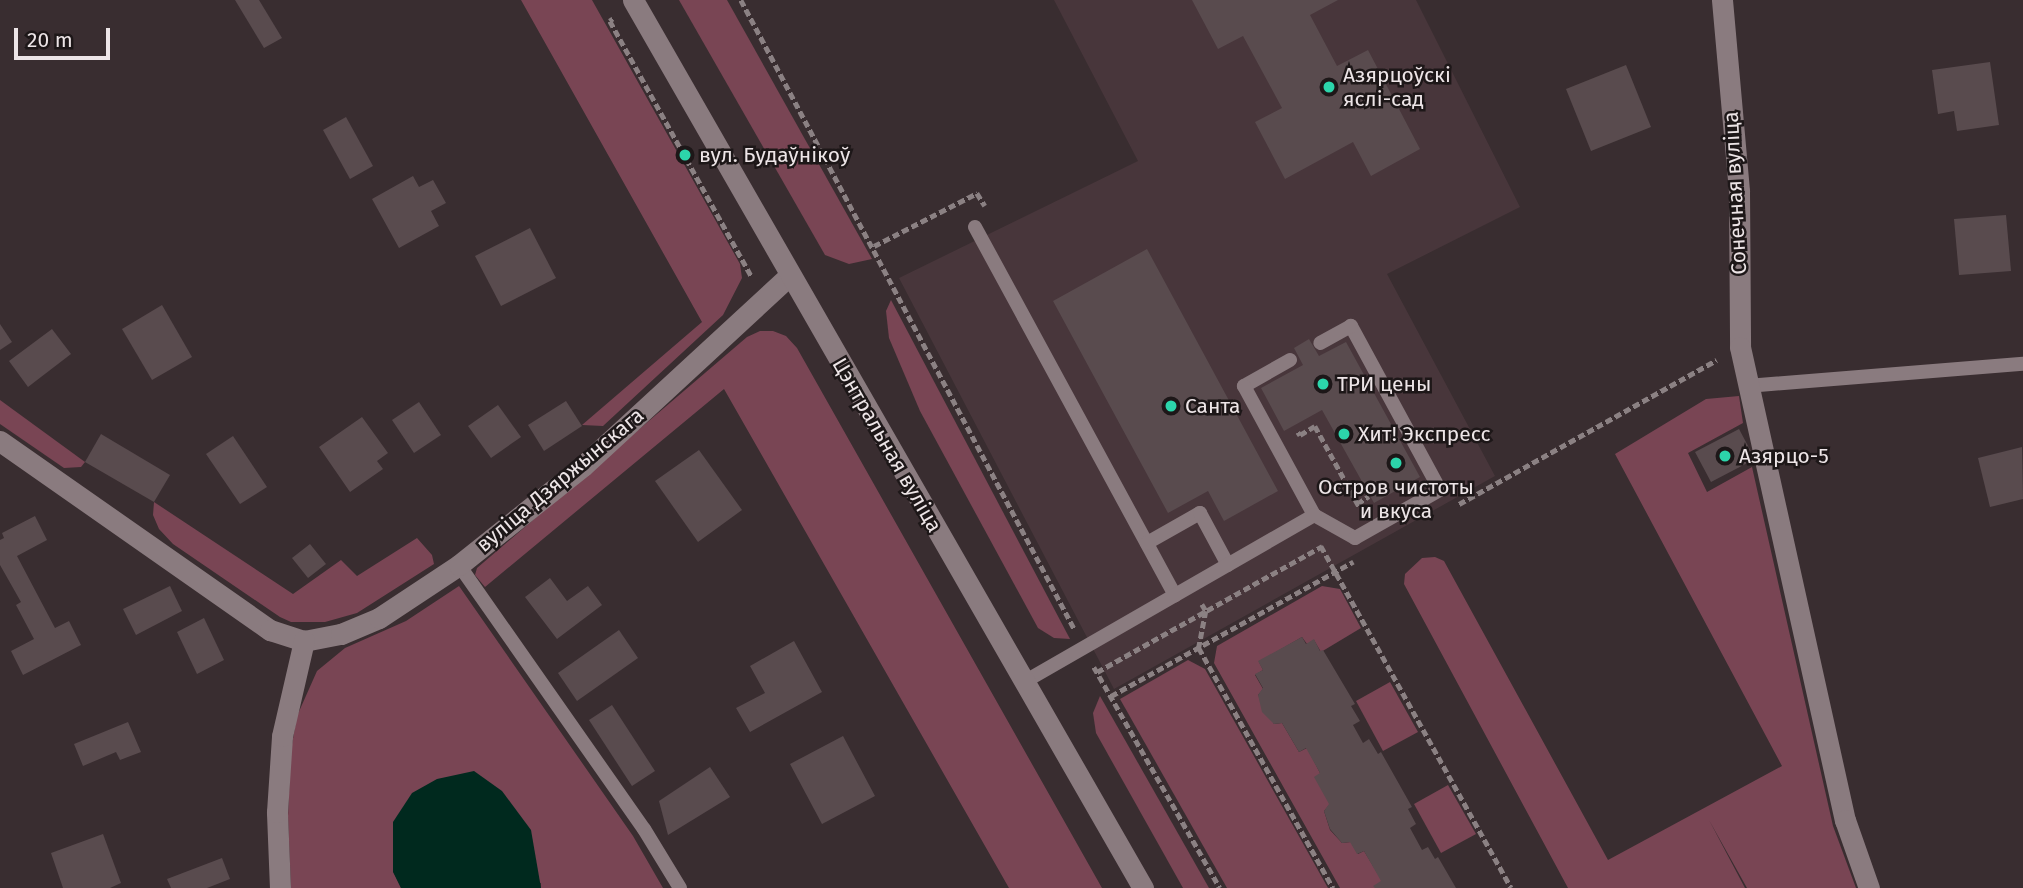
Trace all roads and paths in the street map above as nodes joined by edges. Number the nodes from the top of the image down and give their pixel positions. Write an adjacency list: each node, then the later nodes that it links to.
1 (633, 0): 6 (street, Цэнтральная вуліца)
2 (741, 0): 25 (path)
3 (1722, 0): 11 (street, Сонечная вуліца)
4 (656, 103): 7 (path)
5 (975, 227): 18 (lane)
6 (789, 276): 7 (street, вуліца Дзяржынскага); 27 (street, Цэнтральная вуліца)
7 (764, 299): 20 (street, вуліца Дзяржынскага)
8 (1320, 343): 17 (lane)
9 (1290, 360): 16 (lane)
10 (2023, 364): 11 (lane)
11 (1747, 386): 34 (street, Сонечная вуліца)
12 (1298, 431): 15 (path)
13 (0, 441): 24 (street, вуліца Дзяржынскага)
14 (1369, 496): 15 (path)
15 (1358, 503): 17 (path)
16 (1314, 515): 17 (lane); 21 (lane)
17 (1346, 532): 19 (path)
18 (1147, 543): 21 (lane); 22 (lane)
19 (1321, 546): 23 (path); 33 (path)
20 (459, 565): 24 (street, вуліца Дзяржынскага); 29 (lane)
21 (1228, 565): 22 (lane)
22 (1175, 595): 25 (lane)
23 (1206, 611): 26 (path); 32 (path)
24 (304, 641): 28 (street)
25 (1084, 647): 26 (path); 27 (lane)
26 (1097, 672): 31 (path)
27 (1024, 682): 30 (street, Цэнтральная вуліца)
28 (279, 888)
29 (680, 888)
30 (1143, 888)
31 (1220, 888)
32 (1334, 888)
33 (1511, 888)
34 (1869, 888)

